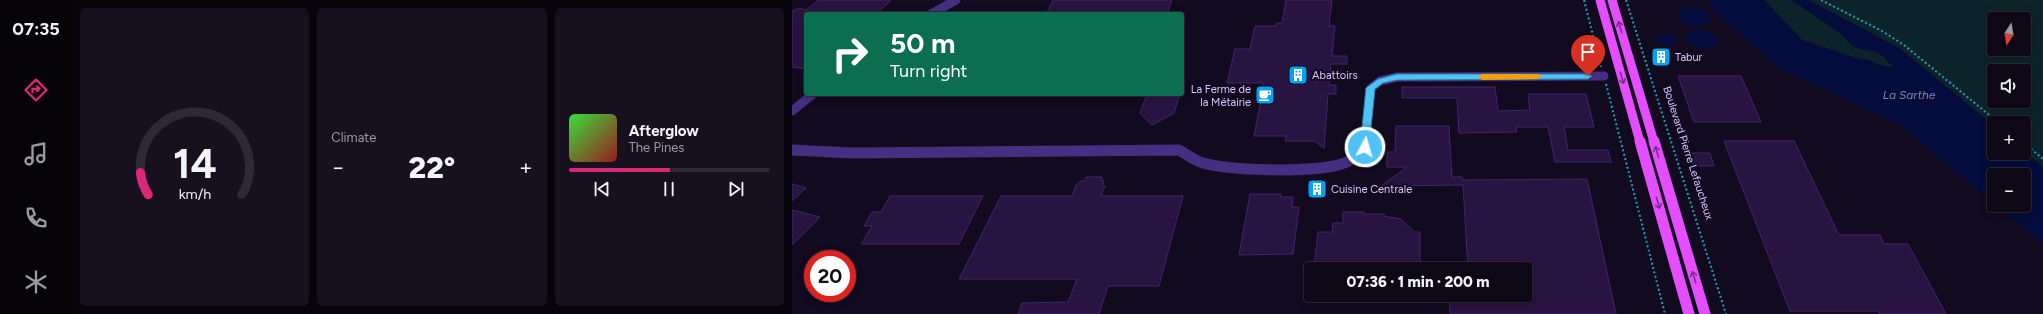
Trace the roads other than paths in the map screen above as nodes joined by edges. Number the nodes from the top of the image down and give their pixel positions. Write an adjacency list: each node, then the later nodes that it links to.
1 (956, 0): 4 (street)
2 (1600, 0): 9 (main road, one-way to 9)
3 (1612, 0): 10 (main road, one-way to 3)
4 (935, 12)
5 (1604, 76): 8 (street)
6 (811, 96): 7 (street)
7 (792, 111)
8 (792, 150)
9 (1689, 314)
10 (1705, 314)

